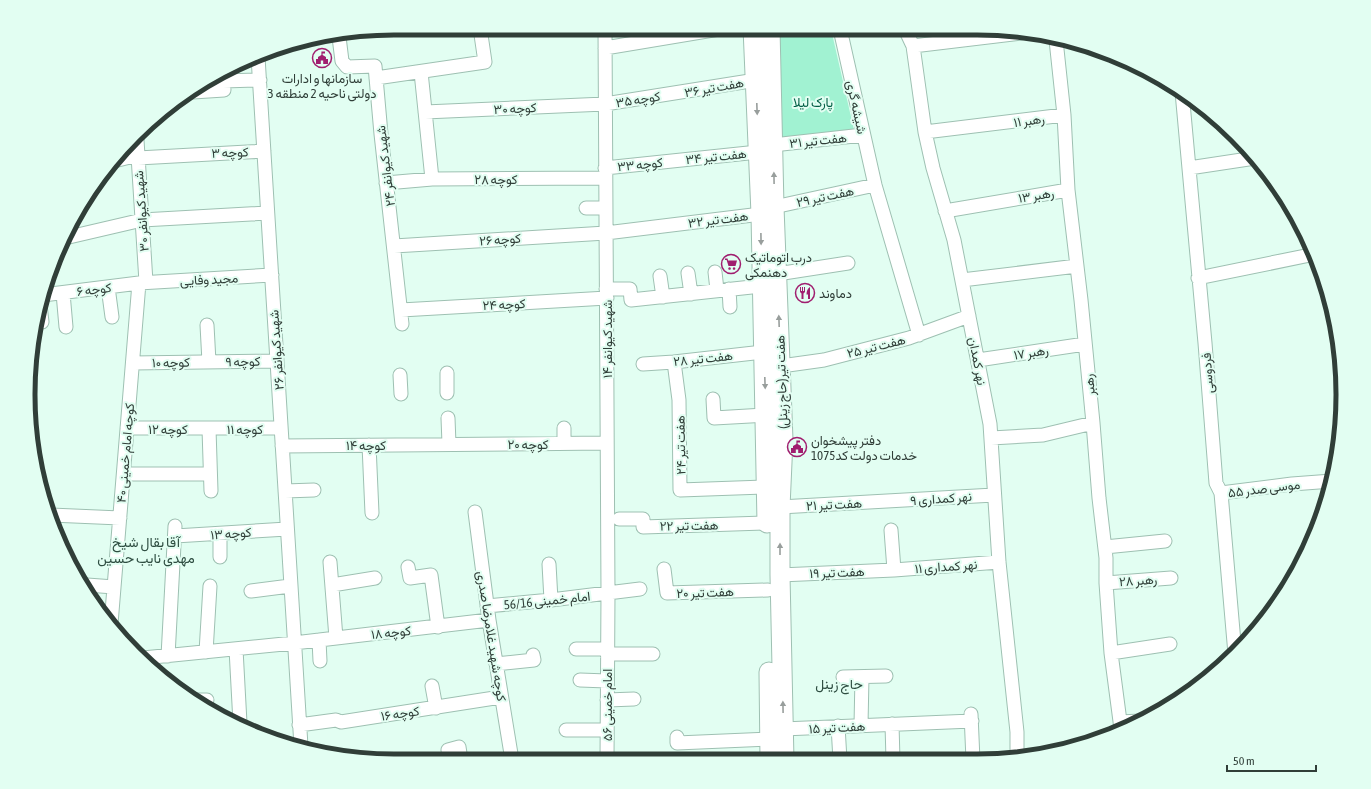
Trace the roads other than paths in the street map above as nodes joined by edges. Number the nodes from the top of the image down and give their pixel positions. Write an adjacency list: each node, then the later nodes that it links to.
1 (481, 35): 14 (street)
2 (605, 35): 12 (street, شهید کیوانفر ۱۴)
3 (684, 35): 12 (street)
4 (753, 35): 18 (main road, هفت تیر(حاج زینل))
5 (770, 35): 28 (main road, هفت تیر(حاج زینل))
6 (841, 35): 26 (street, شیشه گری)
7 (908, 35): 11 (street, نهر کمدان)
8 (997, 36): 11 (street)
9 (339, 39): 15 (street)
10 (1056, 44): 24 (street, رهبر)
11 (913, 46): 25 (street, نهر کمدان)
12 (605, 48): 22 (street, شهید کیوانفر ۱۴)
13 (258, 61): 17 (street, شهید کیوانفر ۲۶)
14 (421, 72): 15 (street); 23 (street)
15 (376, 78): 37 (street, شهید کیوانفر ۲۴)
16 (222, 79): 17 (street); 19 (street)
17 (260, 80): 29 (street, شهید کیوانفر ۲۶)
18 (756, 80): 20 (street, هفت تیر ۳۶); 28 (main road, هفت تیر(حاج زینل), one-way to 28)
19 (202, 91)
20 (672, 94): 22 (street, کوچه ۳۵)
21 (1183, 101): 34 (street, فردوسی)
22 (605, 104): 23 (street, کوچه ۳۰); 35 (street, شهید کیوانفر ۱۴)
23 (425, 112): 36 (street)
24 (1064, 115): 25 (street, رهبر ۱۱); 39 (street, رهبر)
25 (925, 132): 43 (street, نهر کمدان)
26 (863, 135): 28 (street, هفت تیر ۳۱); 38 (street, شیشه گری)
27 (137, 143): 30 (street, شهید کیوانفر ۳۰)
28 (766, 148): 33 (street, هفت تیر ۳۴); 42 (main road, هفت تیر(حاج زینل))
29 (264, 151): 30 (street, کوچه ۳); 44 (street, شهید کیوانفر ۲۶)
30 (138, 156): 31 (street, کوچه ۳); 45 (street, شهید کیوانفر ۳۰)
31 (122, 159)
32 (1248, 159): 34 (street)
33 (674, 160): 35 (street, کوچه ۳۳)
34 (1189, 168): 57 (street, فردوسی)
35 (605, 173): 36 (street, کوچه ۲۸); 41 (street, شهید کیوانفر ۱۴)
36 (432, 179): 37 (street, کوچه ۲۸)
37 (386, 183): 48 (street, شهید کیوانفر ۲۴)
38 (875, 185): 42 (street, هفت تیر ۲۹); 75 (street, شیشه گری)
39 (1068, 190): 43 (street, رهبر ۱۳); 51 (street, رهبر)
40 (586, 208): 41 (street)
41 (606, 208): 46 (street, شهید کیوانفر ۱۴)
42 (767, 211): 46 (street, هفت تیر ۳۲); 54 (main road, هفت تیر(حاج زینل)); 60 (main road, هفت تیر(حاج زینل), one-way to 60)
43 (945, 211): 58 (street, نهر کمدان)
44 (267, 213): 45 (street); 55 (street, شهید کیوانفر ۲۶)
45 (142, 220): 47 (street); 59 (street, شهید کیوانفر ۳۰)
46 (606, 232): 48 (street, کوچه ۲۶); 65 (street, شهید کیوانفر ۱۴)
47 (71, 236)
48 (394, 246): 69 (street, شهید کیوانفر ۲۴)
49 (1308, 255): 57 (street)
50 (848, 263): 54 (street)
51 (1077, 266): 58 (street); 76 (street, رهبر)
52 (715, 272): 62 (street)
53 (688, 273): 66 (street)
54 (777, 274): 84 (main road, هفت تیر(حاج زینل), one-way to 54)
55 (272, 275): 59 (street, مجید وفایی); 79 (street, شهید کیوانفر ۲۶)
56 (660, 276): 67 (street)
57 (1198, 278): 110 (street, فردوسی)
58 (962, 280): 70 (street, نهر کمدان)
59 (142, 282): 61 (street, کوچه ۶); 82 (street, کوچه امام خمینی ۴۰)
60 (761, 286): 62 (street); 77 (main road, هفت تیر(حاج زینل))
61 (108, 287): 63 (street, کوچه ۶); 71 (street)
62 (723, 290): 66 (street); 68 (street)
63 (63, 293): 64 (street, کوچه ۶); 74 (street)
64 (49, 294)
65 (607, 294): 67 (street, کوچه ۲۴); 69 (street, کوچه ۲۴); 98 (street, شهید کیوانفر ۱۴)
66 (685, 294): 67 (street)
67 (663, 297)
68 (730, 307)
69 (401, 310): 72 (street, شهید کیوانفر ۲۴)
70 (969, 316): 75 (street, هفت تیر ۲۵); 78 (street, نهر کمدان)
71 (112, 317)
72 (402, 324)
73 (207, 325): 80 (street)
74 (66, 327)
75 (919, 335): 84 (street, هفت تیر ۲۵)
76 (1085, 344): 78 (street, رهبر ۱۷); 92 (street, رهبر)
77 (764, 352): 81 (street, هفت تیر ۲۸); 90 (main road, هفت تیر(حاج زینل), one-way to 90)
78 (978, 360): 97 (street, نهر کمدان)
79 (277, 361): 80 (street, کوچه ۹); 94 (street, شهید کیوانفر ۲۶)
80 (209, 362): 82 (street, کوچه ۱۰)
81 (674, 362): 83 (street, هفت تیر ۲۸); 106 (street, هفت تیر ۲۴)
82 (133, 363): 93 (street, کوچه امام خمینی ۴۰)
83 (643, 364)
84 (781, 366): 113 (main road, هفت تیر(حاج زینل))
85 (447, 373): 87 (street)
86 (400, 375): 88 (street)
87 (447, 393)
88 (401, 394)
89 (713, 399): 90 (street)
90 (766, 415): 106 (main road, هفت تیر(حاج زینل))
91 (448, 418): 99 (street)
92 (1093, 423): 97 (street); 124 (street, رهبر)
93 (127, 428): 96 (street, کوچه ۱۲); 103 (street, کوچه امام خمینی ۴۰)
94 (281, 428): 96 (street, کوچه ۱۱); 102 (street, شهید کیوانفر ۲۶)
95 (564, 428): 100 (street)
96 (209, 429): 104 (street)
97 (991, 438): 111 (street, نهر کمدان)
98 (607, 443): 100 (street, کوچه ۲۰); 144 (street, شهید کیوانفر ۱۴)
99 (449, 444): 100 (street, کوچه ۲۰); 101 (street, کوچه ۱۴)
100 (564, 444)
101 (369, 445): 102 (street, کوچه ۱۴); 115 (street)
102 (282, 446): 108 (street, شهید کیوانفر ۲۶)
103 (124, 474): 104 (street); 117 (street, کوچه امام خمینی ۴۰)
104 (210, 474): 109 (street)
105 (1326, 481): 110 (street, موسی صدر ۵۵)
106 (767, 487): 119 (main road, هفت تیر(حاج زینل))
107 (314, 490): 108 (street)
108 (284, 491): 120 (street, شهید کیوانفر ۲۶)
109 (211, 492)
110 (1221, 493): 154 (street, فردوسی)
111 (994, 495): 112 (street, نهر کمداری ۹); 127 (street, نهر کمدان)
112 (888, 502): 113 (street, هفت تیر ۲۱)
113 (780, 507): 132 (main road, هفت تیر(حاج زینل), one-way to 113)
114 (474, 512): 146 (street, کوچه شهید غلامرضا صدری)
115 (372, 513)
116 (56, 515): 117 (street)
117 (120, 518): 140 (street, کوچه امام خمینی ۴۰)
118 (619, 519): 119 (street, هفت تیر ۲۲)
119 (767, 524): 142 (main road, هفت تیر(حاج زینل))
120 (287, 528): 122 (street, کوچه ۱۳); 139 (street, شهید کیوانفر ۲۶)
121 (892, 530): 131 (street)
122 (220, 534): 125 (street); 162 (street, کوچه ۱۳)
123 (1165, 541): 124 (street)
124 (1105, 547): 135 (street, رهبر)
125 (220, 557)
126 (330, 562): 136 (street)
127 (999, 562): 131 (street, نهر کمداری ۱۱); 188 (street, نهر کمدان)
128 (549, 564): 145 (street)
129 (408, 567): 149 (street)
130 (664, 569): 142 (street, هفت تیر ۲۰)
131 (894, 570): 132 (street, هفت تیر ۱۹)
132 (780, 575): 184 (main road, هفت تیر(حاج زینل), one-way to 132)
133 (374, 578): 136 (street)
134 (1171, 578): 135 (street, رهبر ۲۸)
135 (1106, 583): 159 (street, رهبر)
136 (332, 585): 150 (street)
137 (91, 586): 140 (street)
138 (210, 586): 157 (street)
139 (290, 586): 143 (street); 152 (street, شهید کیوانفر ۲۶)
140 (114, 587): 147 (street, کوچه امام خمینی ۴۰)
141 (640, 589): 144 (street, امام خمینی 56/16)
142 (768, 590): 184 (main road, هفت تیر(حاج زینل))
143 (251, 591)
144 (608, 593): 145 (street, امام خمینی 56/16); 158 (street, شهید کیوانفر ۱۴)
145 (551, 600): 146 (street, امام خمینی 56/16)
146 (487, 606): 148 (street, کوچه شهید غلامرضا صدری)
147 (116, 619)
148 (489, 620): 149 (street, کوچه ۱۸); 165 (street, کوچه شهید غلامرضا صدری)
149 (438, 627): 150 (street, کوچه ۱۸)
150 (336, 638): 151 (street, کوچه ۱۸)
151 (318, 640): 152 (street, کوچه ۱۸); 164 (street)
152 (294, 643): 155 (street, کوچه ۱۸); 179 (street, شهید کیوانفر ۲۶)
153 (1170, 644): 159 (street)
154 (1234, 646)
155 (236, 649): 157 (street, کوچه ۱۸); 176 (street)
156 (576, 649): 158 (street)
157 (206, 652): 162 (street, کوچه ۱۸)
158 (607, 652): 160 (street); 170 (street, امام خمینی ۵۶)
159 (1112, 653): 178 (street, رهبر)
160 (653, 654)
161 (533, 655): 165 (street)
162 (168, 656): 163 (street, کوچه ۱۸)
163 (149, 658)
164 (320, 662)
165 (496, 664): 172 (street, کوچه شهید غلامرضا صدری)
166 (886, 676): 168 (street)
167 (843, 677): 168 (street)
168 (862, 677): 180 (street)
169 (580, 680): 170 (street)
170 (607, 681): 174 (street, امام خمینی ۵۶)
171 (432, 686): 175 (street)
172 (501, 697): 175 (street, کوچه ۱۶); 190 (street, کوچه شهید غلامرضا صدری)
173 (634, 699): 174 (street)
174 (607, 700): 183 (street, امام خمینی ۵۶)
175 (436, 708): 179 (street, کوچه ۱۶)
176 (240, 719)
177 (892, 724): 180 (street, هفت تیر ۱۵); 195 (street); 196 (street, هفت تیر ۱۵)
178 (1121, 724)
179 (298, 725): 186 (street, شهید کیوانفر ۲۶)
180 (862, 725): 181 (street, هفت تیر ۱۵)
181 (838, 726): 184 (street, هفت تیر ۱۵); 194 (street)
182 (566, 730): 183 (street)
183 (607, 730): 191 (street, امام خمینی ۵۶)
184 (776, 734): 185 (street, هفت تیر ۱۵); 192 (main road, هفت تیر(حاج زینل)); 193 (main road, هفت تیر(حاج زینل))
185 (677, 737)
186 (300, 742)
187 (448, 750): 189 (street)
188 (1017, 752)
189 (460, 754)
190 (511, 754)
191 (607, 754)
192 (771, 754)
193 (782, 754)
194 (840, 754)
195 (893, 754)
196 (974, 754)

